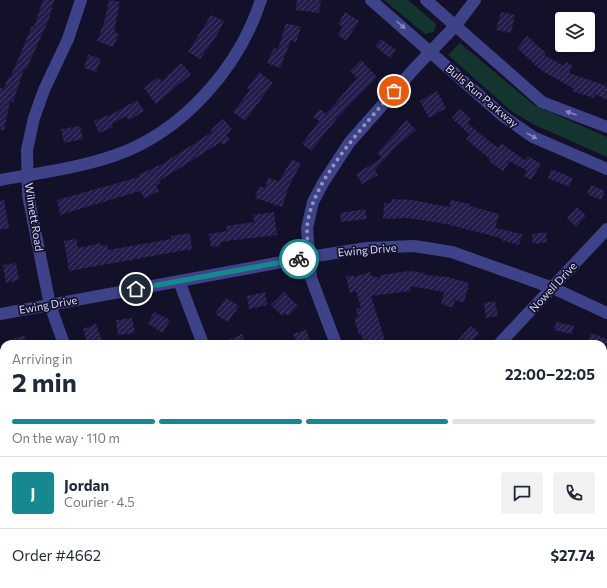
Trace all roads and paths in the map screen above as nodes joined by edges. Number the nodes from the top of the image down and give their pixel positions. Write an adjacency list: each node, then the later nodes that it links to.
1 (81, 0): 10 (street, Wilmett Road)
2 (261, 0): 10 (street)
3 (371, 0): 7 (street, Bulls Run Parkway, one-way to 7)
4 (426, 0): 6 (street)
5 (475, 0): 6 (street)
6 (456, 25): 7 (street); 8 (street, one-way to 6)
7 (430, 52): 9 (street, Bulls Run Parkway, one-way to 9); 13 (street)
8 (607, 127)
9 (607, 169)
10 (27, 175): 11 (street); 16 (street, Wilmett Road)
11 (0, 180)
12 (607, 229): 15 (street, Nowell Drive)
13 (309, 257): 14 (street, Ewing Drive); 15 (street, Ewing Drive); 21 (street)
14 (180, 281): 16 (street, Ewing Drive); 20 (street)
15 (553, 288): 17 (street, Ewing Drive); 22 (street, Nowell Drive)
16 (50, 304): 18 (street, Ewing Drive); 19 (street, Wilmett Road)
17 (607, 313)
18 (0, 314)
19 (63, 340)
20 (202, 340)
21 (334, 340)
22 (503, 340)

